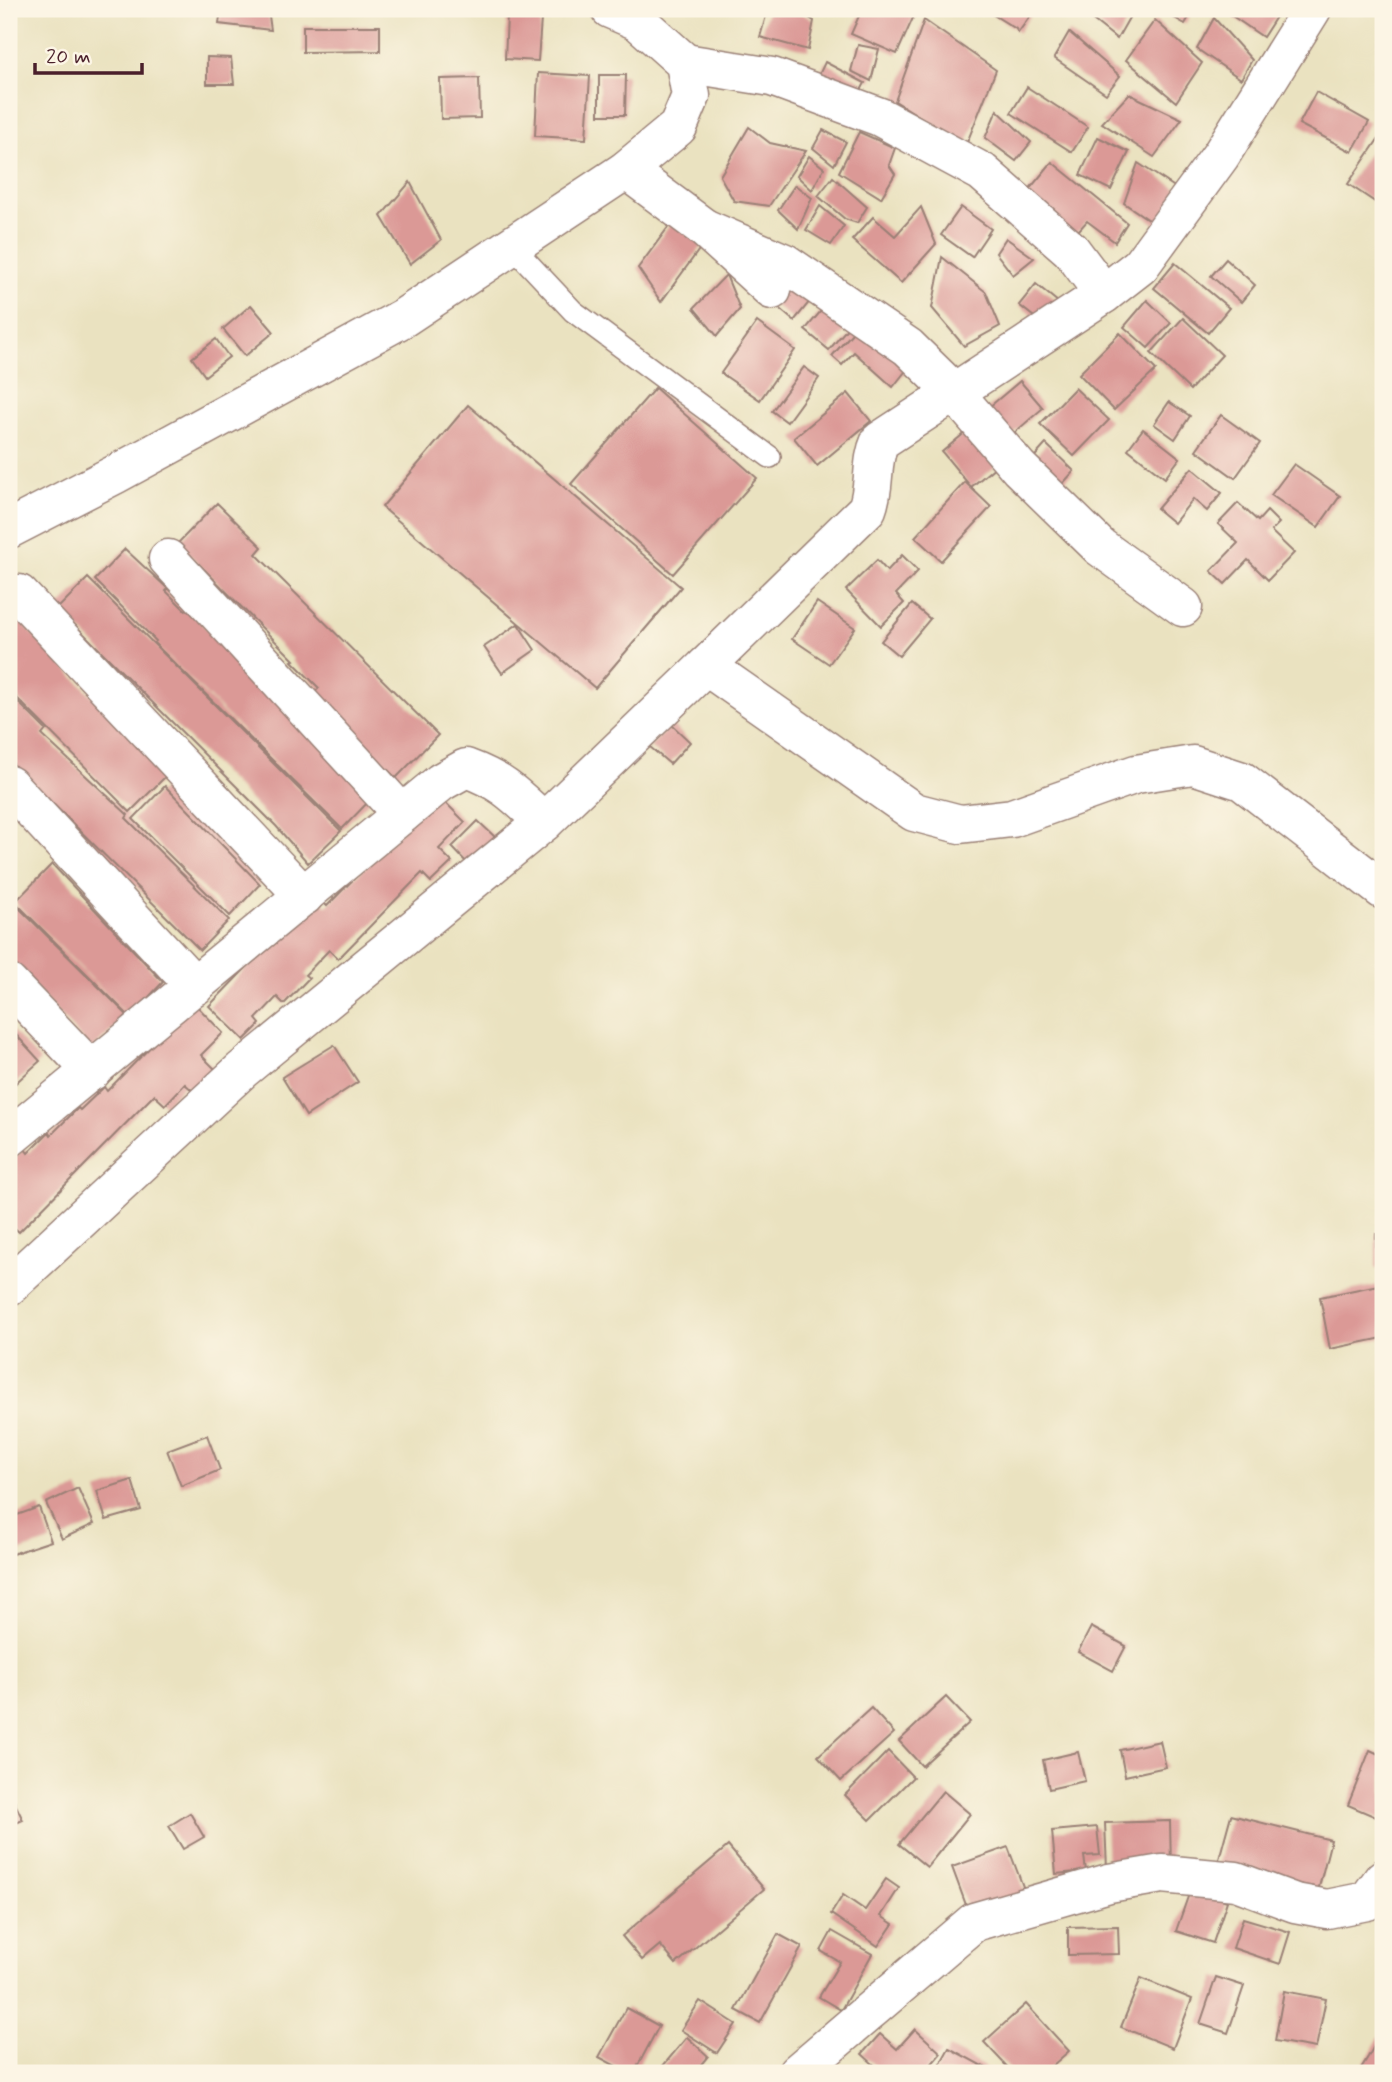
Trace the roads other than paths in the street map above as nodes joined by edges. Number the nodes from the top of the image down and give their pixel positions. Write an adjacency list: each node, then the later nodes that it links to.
1 (610, 9): 3 (street)
2 (1312, 9): 8 (street)
3 (685, 63): 4 (street); 8 (street)
4 (626, 170): 5 (street); 6 (street)
5 (704, 228): 7 (street); 9 (street)
6 (512, 246): 10 (lane); 11 (street)
7 (772, 290)
8 (1104, 294): 9 (street)
9 (953, 391): 14 (street); 15 (street)
10 (770, 457)
11 (9, 529)
12 (168, 559): 17 (street)
13 (19, 594): 20 (street)
14 (1183, 607)
15 (706, 666): 18 (street); 19 (street)
16 (9, 785): 22 (street)
17 (402, 814): 18 (street); 20 (street)
18 (544, 822): 25 (street)
19 (1383, 890)
20 (304, 896): 22 (street)
21 (9, 984): 23 (street)
22 (195, 986): 23 (street)
23 (92, 1071): 24 (street)
24 (9, 1138)
25 (9, 1286)
26 (1383, 1879): 27 (street)
27 (797, 2073)

